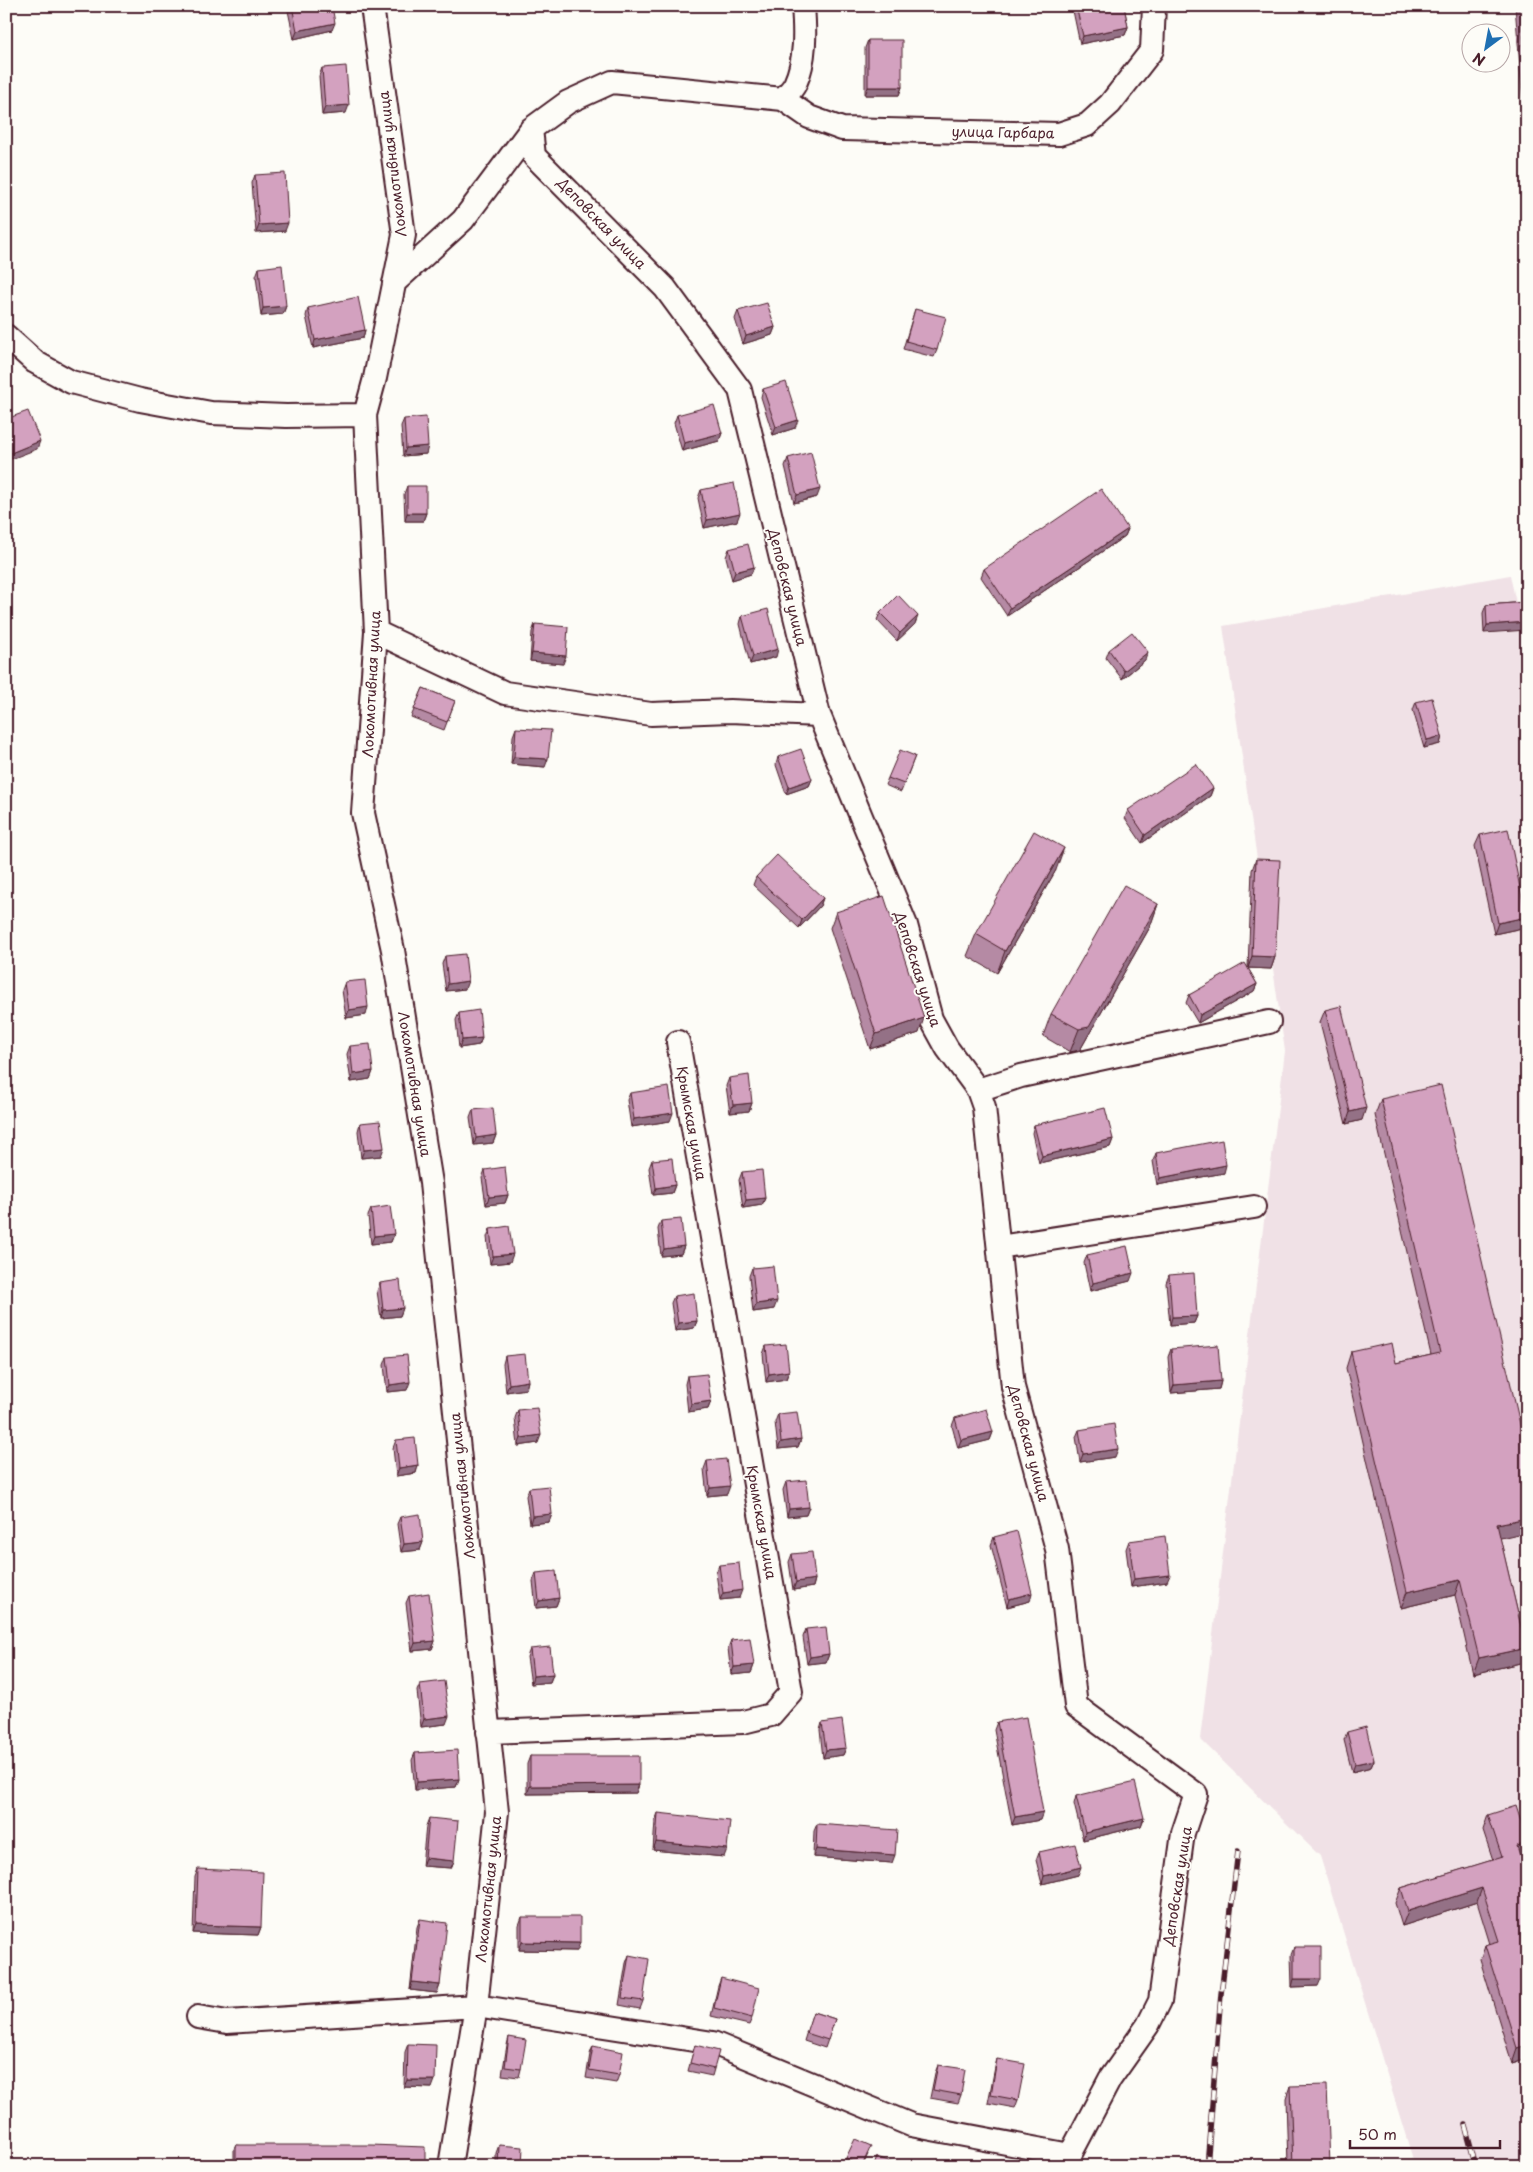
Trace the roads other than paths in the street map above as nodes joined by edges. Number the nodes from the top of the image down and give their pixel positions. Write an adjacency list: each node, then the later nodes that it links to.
1 (372, 6): 6 (street, Локомотивная улица)
2 (802, 6): 4 (street)
3 (1154, 6): 4 (street, улица Гарбара)
4 (782, 99): 5 (street)
5 (531, 129): 6 (street); 10 (street, Деповская улица)
6 (394, 283): 8 (street, Локомотивная улица)
7 (6, 336): 8 (street)
8 (365, 415): 9 (street, Локомотивная улица)
9 (376, 632): 10 (street); 16 (street, Локомотивная улица)
10 (819, 715): 13 (street, Деповская улица)
11 (1268, 1022): 13 (street)
12 (678, 1042): 16 (street, Крымская улица)
13 (978, 1090): 15 (street, Деповская улица)
14 (1254, 1206): 15 (street)
15 (999, 1247): 19 (street, Деповская улица)
16 (488, 1732): 17 (street, Локомотивная улица)
17 (476, 2006): 18 (street); 19 (street); 20 (street, Локомотивная улица)
18 (198, 2017)
19 (1069, 2160)
20 (450, 2166)

